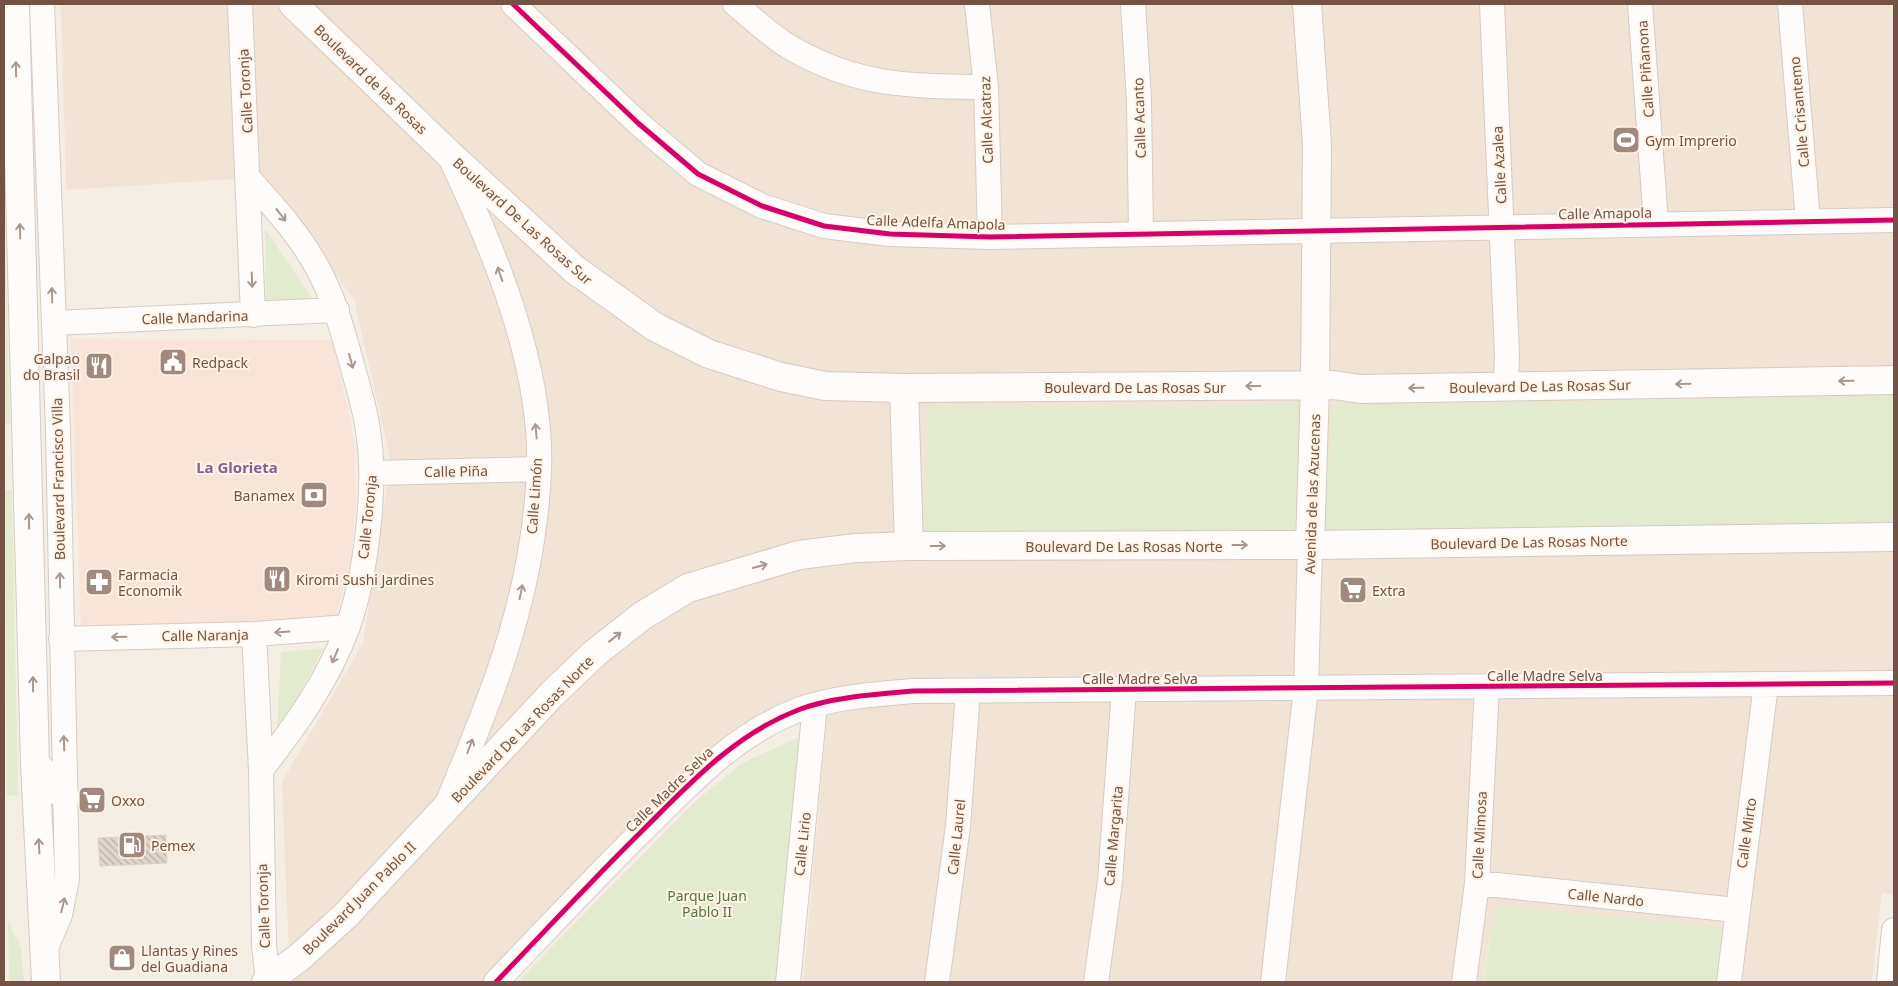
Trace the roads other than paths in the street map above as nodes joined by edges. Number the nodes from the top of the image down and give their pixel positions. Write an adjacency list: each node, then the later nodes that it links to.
1 (15, 4): 45 (main road, Boulevard Francisco Villa, one-way to 1)
2 (42, 4): 25 (street, Boulevard Francisco Villa, one-way to 2)
3 (240, 4): 15 (street, Calle Toronja)
4 (294, 4): 14 (main road, Boulevard de las Rosas)
5 (513, 4): 22 (street, Calle Adelfa Amapola)
6 (735, 4): 13 (street)
7 (978, 4): 13 (street, Calle Alcatraz)
8 (1133, 4): 21 (street, Calle Acanto)
9 (1307, 4): 20 (main road, Avenida de las Azucenas)
10 (1492, 4): 19 (street, Calle Azalea)
11 (1640, 4): 18 (street, Calle Piñanona)
12 (1790, 4): 17 (street, Calle Crisantemo)
13 (986, 87): 22 (street, Calle Alcatraz)
14 (449, 154): 29 (main road, Boulevard De Las Rosas Sur); 30 (street, Calle Limón, one-way to 14)
15 (249, 179): 23 (street, Calle Toronja, one-way to 23); 24 (street, Calle Toronja, one-way to 24)
16 (1894, 220): 17 (street, Calle Amapola)
17 (1808, 221): 18 (street, Calle Amapola)
18 (1656, 223): 19 (street, Calle Amapola)
19 (1502, 226): 20 (street, Calle Amapola); 28 (street, Calle Azalea)
20 (1316, 230): 21 (street, Calle Adelfa Amapola); 27 (main road, Avenida de las Azucenas)
21 (1141, 232): 22 (street, Calle Adelfa Amapola)
22 (990, 237)
23 (337, 310): 24 (street, Calle Mandarina); 31 (street, Calle Toronja, one-way to 31)
24 (253, 314): 25 (street, Calle Mandarina)
25 (54, 323): 37 (street, Boulevard Francisco Villa, one-way to 25)
26 (1894, 380): 28 (main road, Boulevard De Las Rosas Sur, one-way to 28)
27 (1316, 386): 28 (main road, Boulevard De Las Rosas Sur, one-way to 27); 29 (main road, Boulevard De Las Rosas Sur, one-way to 29); 33 (main road, Avenida de las Azucenas)
28 (1506, 387)
29 (904, 388): 34 (main road)
30 (539, 469): 31 (street, Calle Piña); 48 (street, Calle Limón, one-way to 30)
31 (373, 473): 35 (street, Calle Toronja)
32 (1894, 537): 33 (main road, Boulevard De Las Rosas Norte)
33 (1310, 545): 34 (main road, Boulevard De Las Rosas Norte, one-way to 33); 41 (street, Avenida de las Azucenas)
34 (909, 546): 48 (main road, Boulevard De Las Rosas Norte, one-way to 34)
35 (348, 627): 36 (street, Calle Naranja, one-way to 36); 46 (street, Calle Toronja, one-way to 46)
36 (254, 634): 37 (street, Calle Naranja, one-way to 37); 46 (street, Calle Toronja)
37 (61, 639): 47 (street, Boulevard Francisco Villa, one-way to 37)
38 (1894, 683): 39 (street, Calle Madre Selva)
39 (1766, 684): 40 (street, Calle Madre Selva); 50 (street, Calle Mirto)
40 (1487, 686): 41 (street, Calle Madre Selva); 49 (street, Calle Mimosa)
41 (1306, 688): 42 (street, Calle Madre Selva); 59 (street, Avenida de las Azucenas)
42 (1124, 689): 43 (street, Calle Madre Selva); 58 (street, Calle Margarita)
43 (968, 691): 44 (street, Calle Madre Selva); 57 (street, Calle Laurel)
44 (815, 705): 55 (street, Calle Madre Selva); 56 (street, Calle Lirio)
45 (35, 763): 47 (main road); 52 (main road, Boulevard Francisco Villa, one-way to 45)
46 (262, 770): 54 (street, Calle Toronja)
47 (65, 797): 52 (street, Boulevard Francisco Villa, one-way to 47)
48 (446, 808): 54 (main road, Boulevard Juan Pablo II)
49 (1477, 883): 50 (street, Calle Nardo); 60 (street, Calle Mimosa)
50 (1736, 910): 61 (street, Calle Mirto)
51 (1894, 930): 62 (street)
52 (45, 950): 53 (main road, Boulevard Francisco Villa)
53 (46, 982)
54 (268, 982)
55 (496, 982)
56 (788, 982)
57 (937, 982)
58 (1096, 982)
59 (1273, 982)
60 (1464, 982)
61 (1729, 982)
62 (1889, 982)

